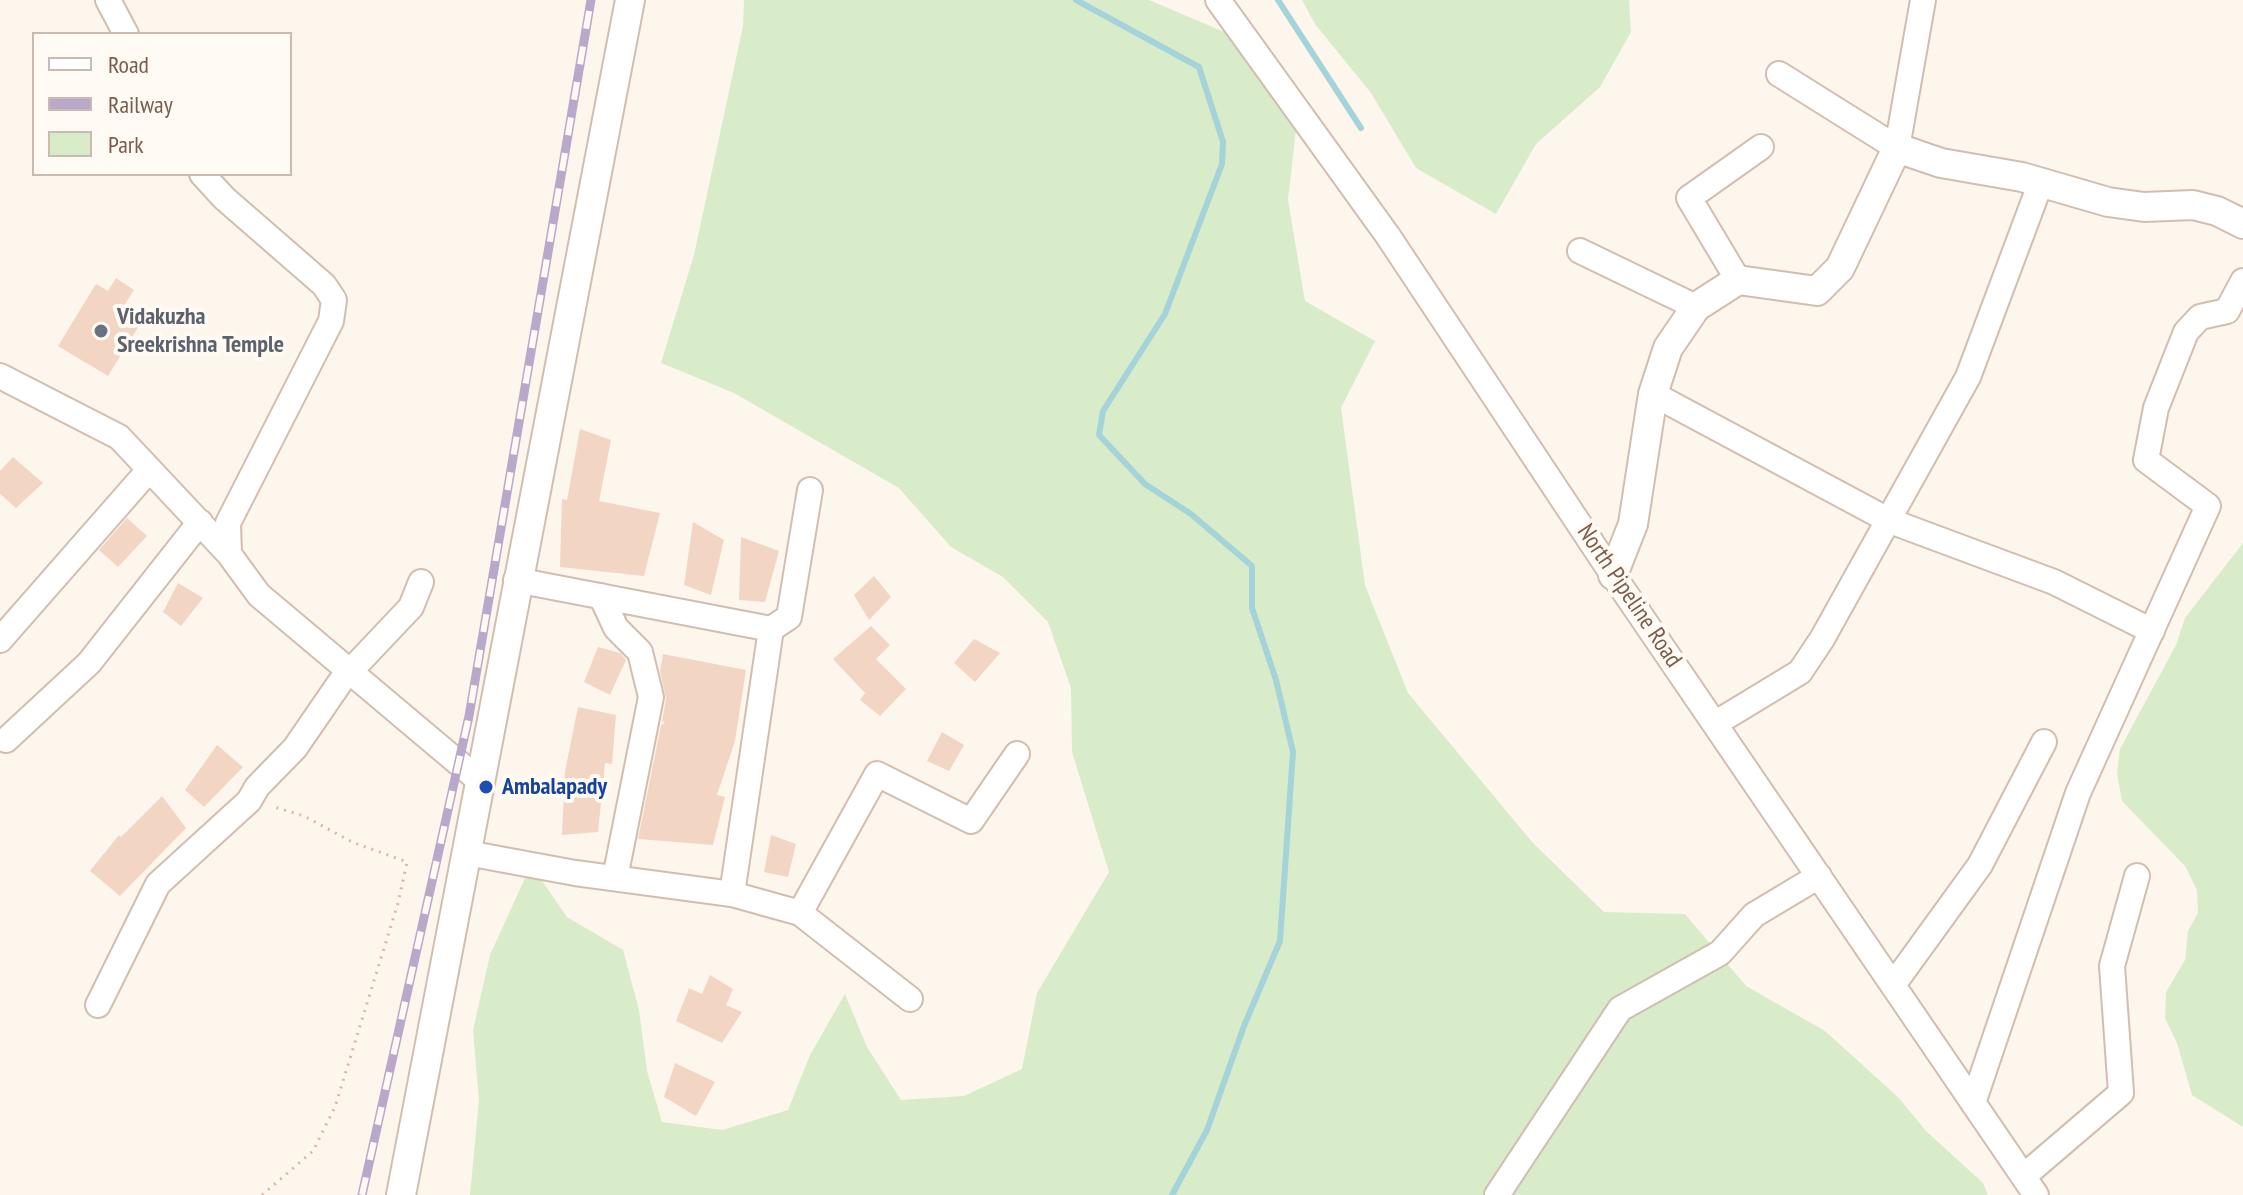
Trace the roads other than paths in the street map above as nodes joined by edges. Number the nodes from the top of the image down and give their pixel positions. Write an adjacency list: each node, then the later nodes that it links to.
1 (108, 0): 5 (street)
2 (630, 0): 24 (street)
3 (1218, 0): 23 (street, North Pipeline Road)
4 (1923, 0): 8 (street)
5 (125, 32)
6 (1779, 74): 8 (street)
7 (1761, 147): 13 (street)
8 (1897, 148): 10 (street); 13 (street)
9 (204, 176): 22 (street)
10 (2041, 182): 11 (street); 20 (street)
11 (2243, 224)
12 (1580, 251): 15 (street)
13 (1738, 280): 15 (street)
14 (2243, 281): 28 (street)
15 (1696, 307): 17 (street)
16 (0, 376): 18 (street)
17 (1653, 394): 20 (street); 23 (street)
18 (149, 470): 21 (street); 29 (street)
19 (810, 490): 27 (street)
20 (1890, 521): 28 (street); 31 (street)
21 (200, 522): 22 (street); 32 (street)
22 (229, 554): 30 (street)
23 (1613, 575): 31 (street, North Pipeline Road)
24 (516, 580): 26 (street); 35 (street)
25 (421, 582): 30 (street)
26 (601, 596): 27 (street); 39 (street)
27 (771, 629): 40 (street)
28 (2152, 631): 45 (street)
29 (0, 640)
30 (352, 670): 35 (street); 44 (street)
31 (1716, 723): 37 (street, North Pipeline Road)
32 (6, 740)
33 (2044, 742): 42 (street)
34 (1017, 754): 41 (street)
35 (480, 781): 36 (street)
36 (467, 853): 39 (street); 47 (street)
37 (1819, 876): 42 (street, North Pipeline Road); 48 (street)
38 (2137, 876): 46 (street)
39 (615, 878): 40 (street)
40 (732, 894): 41 (street)
41 (800, 913): 43 (street)
42 (1893, 985): 45 (street, North Pipeline Road)
43 (910, 999)
44 (98, 1005)
45 (1973, 1103): 46 (street, North Pipeline Road)
46 (2030, 1186)
47 (401, 1195)
48 (1497, 1195)

